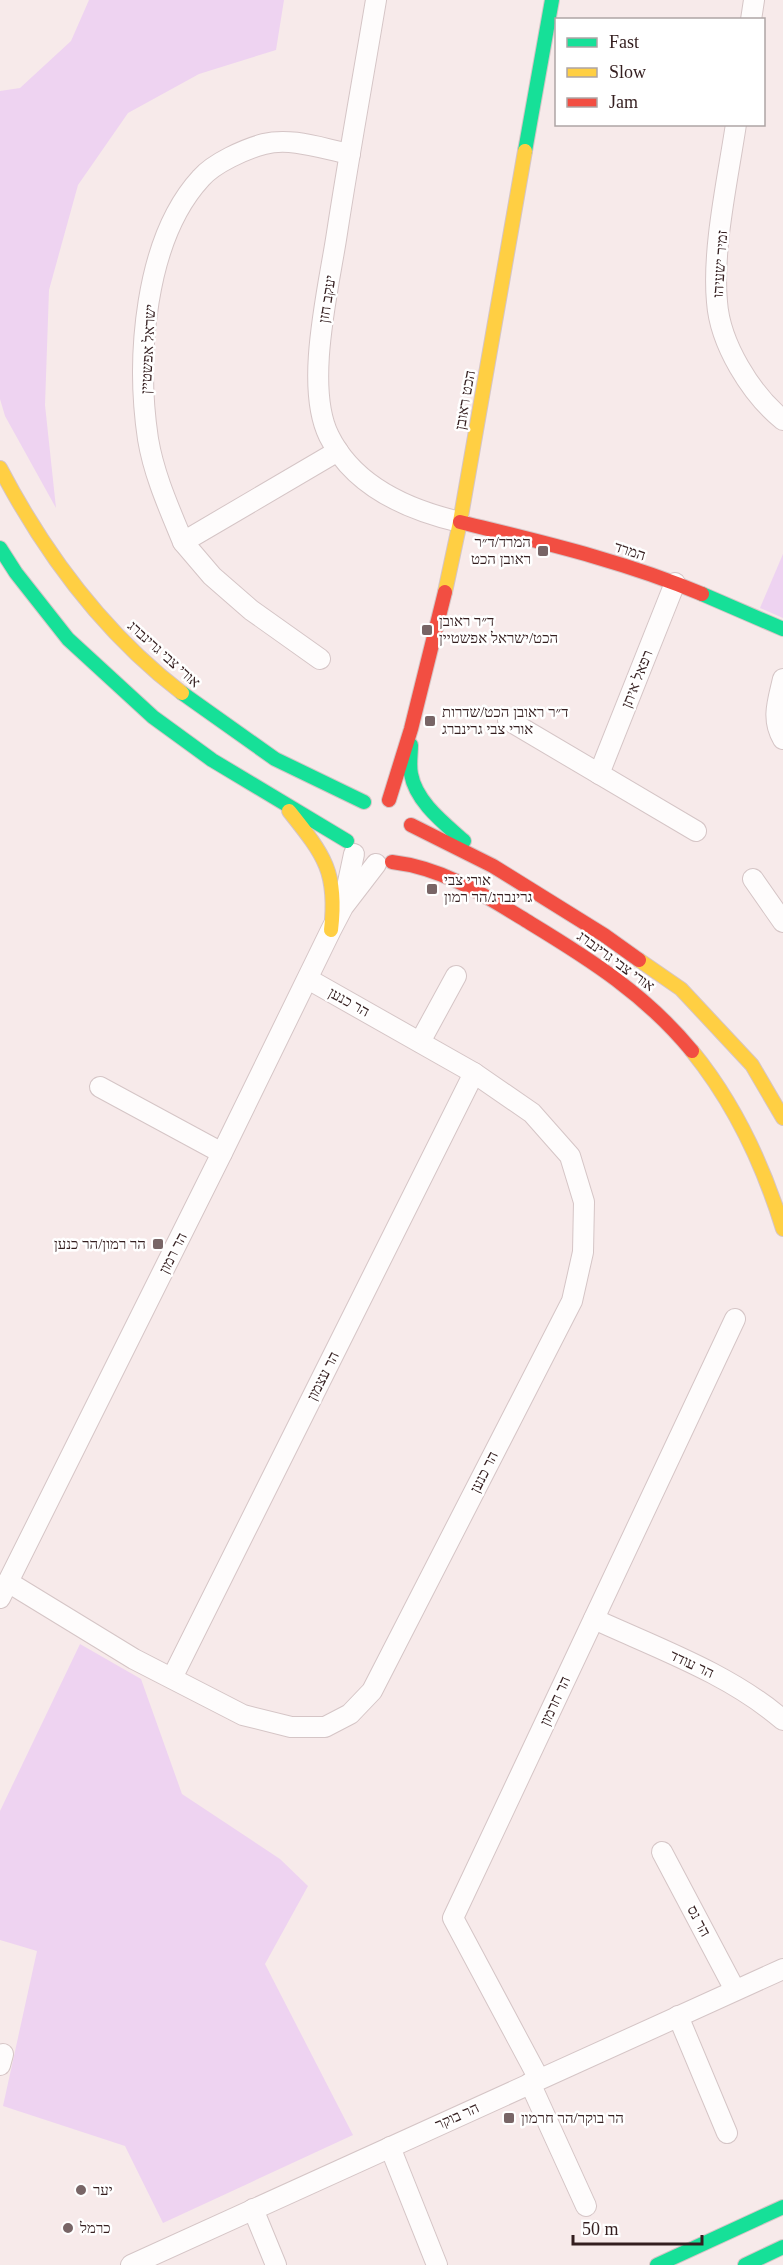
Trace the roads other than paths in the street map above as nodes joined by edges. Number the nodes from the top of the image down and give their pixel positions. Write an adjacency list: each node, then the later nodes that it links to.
1 (376, 0): 6 (street, יעקב חזן)
2 (552, 0): 10 (main road, הכט ראובן)
3 (754, 0): 4 (street)
4 (752, 18)
5 (736, 126): 7 (street, זמיר ישעיהו)
6 (350, 154): 8 (street, יעקב חזן); 11 (street, ישראל אפשטיין)
7 (783, 420)
8 (338, 451): 10 (street, יעקב חזן); 11 (street)
9 (0, 468): 22 (main road, אורי צבי גרינברג)
10 (460, 522): 13 (main road, המרד); 18 (main road, הכט ראובן)
11 (183, 542): 15 (street, ישראל אפשטיין)
12 (0, 548): 23 (main road)
13 (675, 583): 14 (main road, המרד); 20 (street, רפאל איתן)
14 (783, 629)
15 (320, 658)
16 (783, 679): 19 (street)
17 (508, 720): 20 (street)
18 (411, 729): 21 (main road, הכט ראובן); 28 (main road)
19 (783, 739)
20 (599, 774): 24 (street)
21 (389, 800): 22 (main road); 25 (main road)
22 (364, 802): 26 (main road)
23 (282, 803): 26 (main road); 32 (main road)
24 (696, 831)
25 (410, 836): 27 (main road); 28 (main road, אורי צבי גרינברג)
26 (351, 847): 27 (main road); 30 (street, הר רמון)
27 (384, 863): 30 (street, הר רמון); 40 (main road, אורי צבי גרינברג)
28 (493, 866): 38 (main road, אורי צבי גרינברג)
29 (753, 879): 31 (street)
30 (343, 907): 32 (street, הר רמון)
31 (783, 922)
32 (331, 930): 34 (street, הר רמון)
33 (456, 976): 35 (street)
34 (308, 979): 35 (street, הר כנען); 39 (street, הר רמון)
35 (420, 1042): 36 (street, הר כנען)
36 (474, 1073): 44 (street, הר עצמון); 44 (street, הר כנען)
37 (100, 1087): 39 (street)
38 (783, 1118)
39 (222, 1153): 42 (street, הר רמון)
40 (783, 1229)
41 (735, 1319): 43 (street, הר חרמון)
42 (4, 1590): 44 (street, הר כנען)
43 (594, 1619): 45 (street, הר עודד); 50 (street, הר חרמון)
44 (171, 1678)
45 (783, 1720)
46 (663, 1852): 48 (street, הר נס)
47 (783, 1969): 48 (street, הר בוקר)
48 (735, 1990): 49 (street, הר בוקר)
49 (678, 2016): 50 (street, הר בוקר); 51 (street)
50 (534, 2081): 52 (street, הר בוקר); 53 (street)
51 (727, 2133)
52 (390, 2146): 55 (street, הר בוקר); 59 (street)
53 (586, 2206)
54 (783, 2207): 60 (main road)
55 (253, 2209): 57 (street, הר בוקר); 58 (street)
56 (783, 2247): 61 (main road)
57 (131, 2265)
58 (276, 2265)
59 (437, 2265)
60 (657, 2265)
61 (745, 2265)

